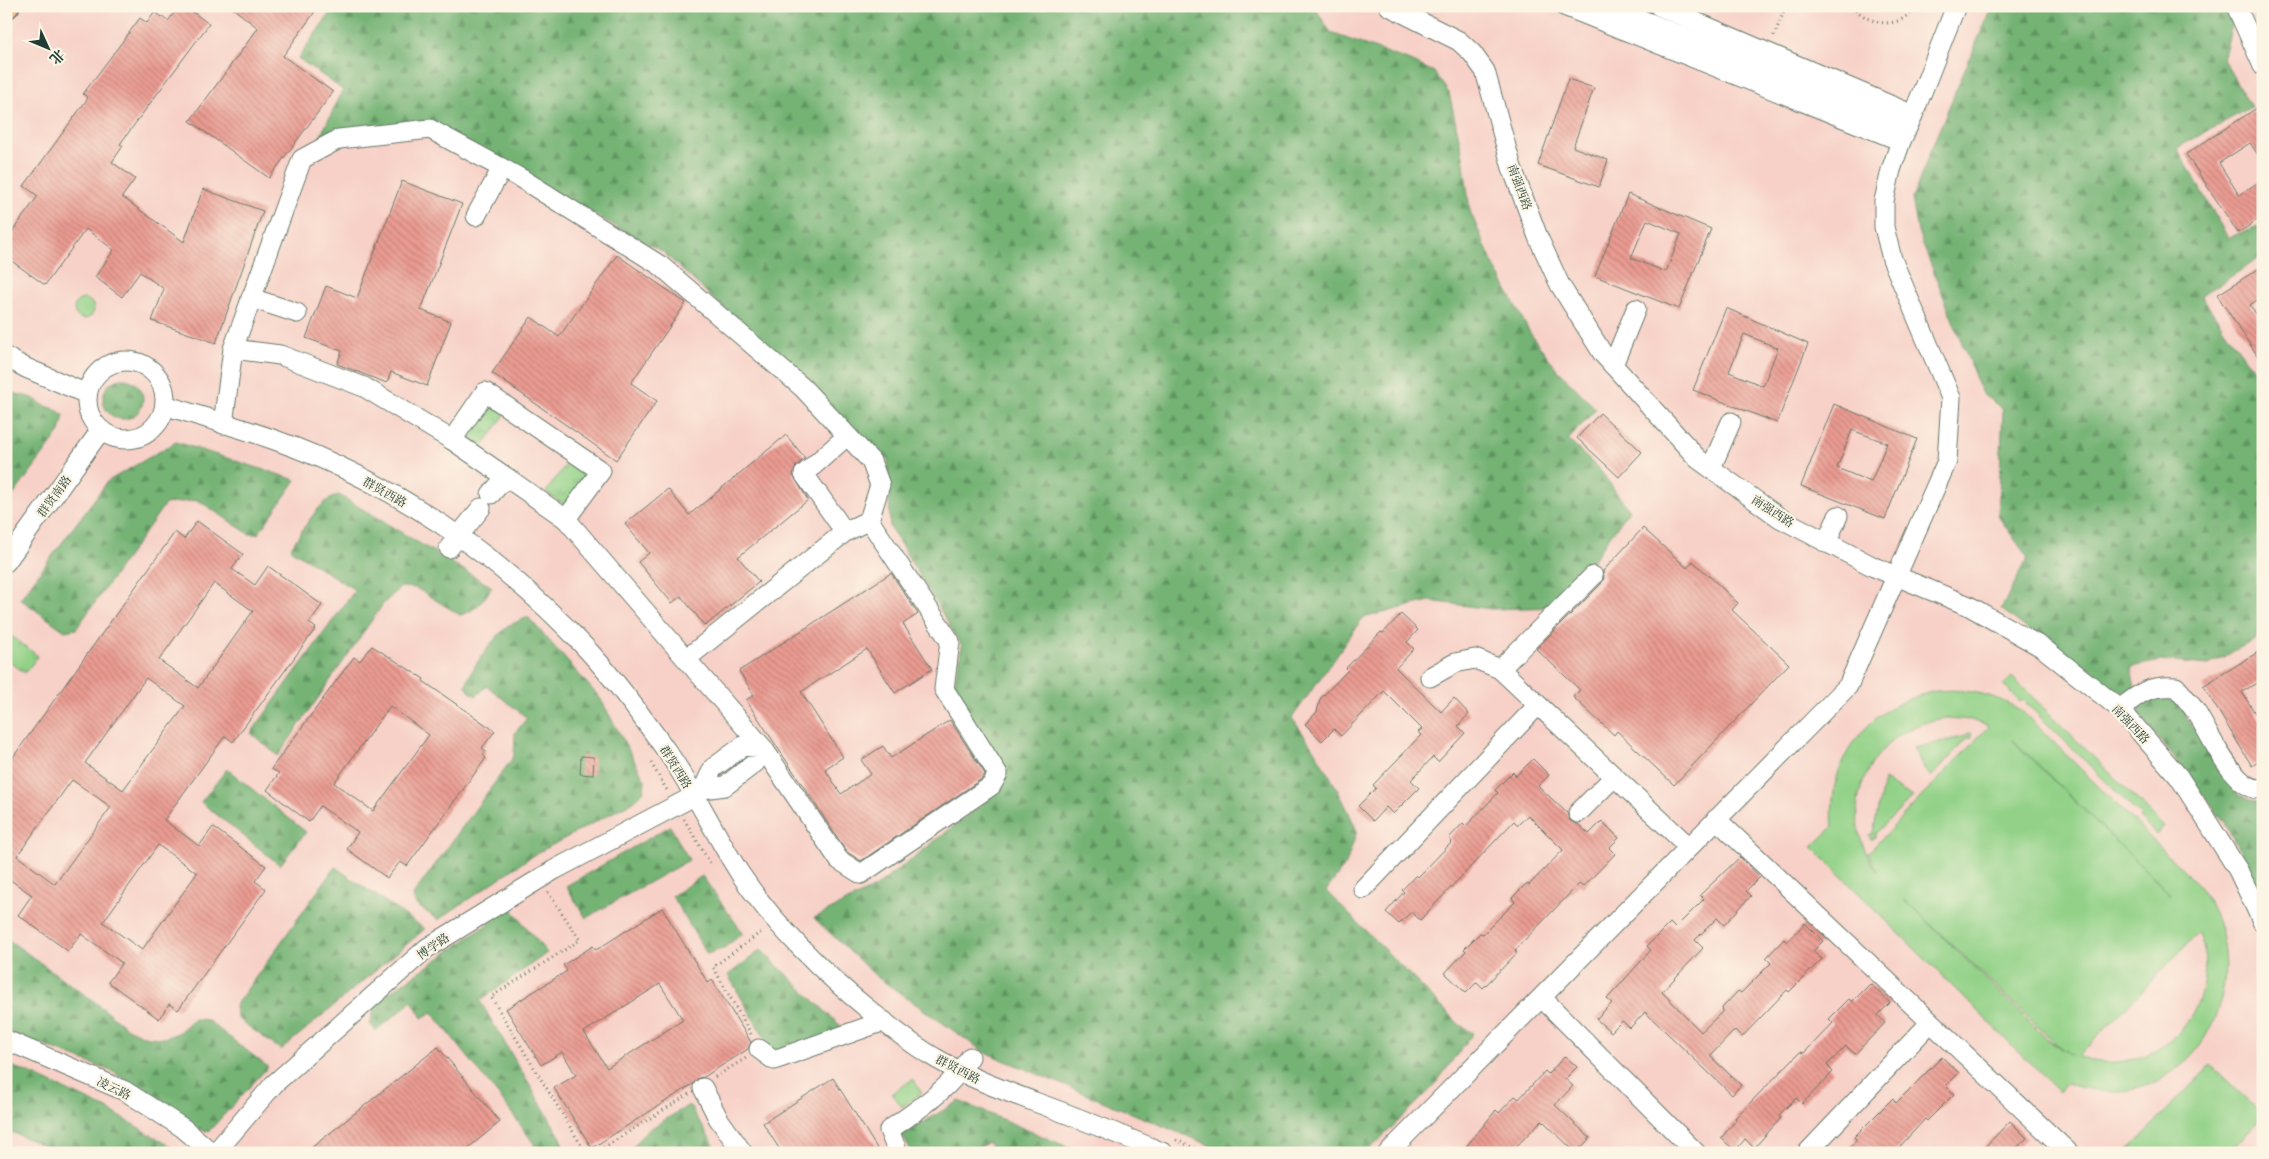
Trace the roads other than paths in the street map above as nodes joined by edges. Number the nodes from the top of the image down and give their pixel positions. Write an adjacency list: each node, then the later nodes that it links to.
1 (1389, 6): 18 (street, 南强西路)
2 (1564, 6): 10 (street)
3 (1608, 6): 7 (street)
4 (1659, 6): 9 (street)
5 (1956, 6): 10 (street)
6 (2236, 6): 8 (street)
7 (1641, 12): 9 (street)
8 (2263, 66)
9 (1806, 77): 10 (street)
10 (1907, 128): 35 (street)
11 (502, 168): 12 (street); 13 (street); 24 (street)
12 (476, 216)
13 (251, 298): 15 (street); 16 (street)
14 (1636, 309): 18 (street)
15 (297, 314)
16 (233, 349): 22 (street); 25 (street)
17 (6, 357): 19 (street)
18 (1613, 365): 26 (street, 南强西路)
19 (88, 394): 20 (street); 23 (street)
20 (165, 405): 22 (street, 群贤西路); 23 (street)
21 (1731, 422): 26 (street)
22 (222, 424): 32 (street, 群贤西路)
23 (101, 430): 34 (street, 群贤南路)
24 (847, 436): 30 (street); 31 (street)
25 (452, 440): 27 (street); 29 (street)
26 (1711, 468): 33 (street, 南强西路)
27 (506, 477): 29 (street); 32 (street)
28 (1838, 516): 33 (street)
29 (566, 518): 37 (street)
30 (869, 520): 31 (street); 42 (street)
31 (845, 532): 37 (street)
32 (454, 542): 45 (street, 群贤西路)
33 (1826, 543): 35 (street, 南强西路)
34 (6, 562)
35 (1895, 575): 41 (street, 南强西路); 47 (street)
36 (1593, 576): 38 (street)
37 (686, 660): 42 (street)
38 (1500, 670): 39 (street); 40 (street)
39 (1430, 677)
40 (1538, 705): 43 (street); 49 (street)
41 (2120, 709): 44 (street); 50 (street, 南强西路)
42 (763, 748): 45 (street)
43 (1614, 777): 46 (street); 48 (street)
44 (2263, 788)
45 (698, 792): 52 (street, 群贤西路); 59 (street, 博学路)
46 (1578, 814)
47 (1716, 819): 48 (street); 53 (street)
48 (1689, 847): 51 (street)
49 (1363, 889)
50 (2263, 923)
51 (1542, 998): 62 (street); 63 (street)
52 (884, 1021): 55 (street); 56 (street, 群贤西路)
53 (1930, 1023): 64 (street); 65 (street)
54 (6, 1040): 59 (street, 凌云路)
55 (759, 1049)
56 (965, 1064): 58 (street, 群贤西路); 61 (street)
57 (702, 1086): 60 (street)
58 (1169, 1146)
59 (214, 1153)
60 (743, 1153)
61 (898, 1153)
62 (1388, 1153)
63 (1696, 1153)
64 (1807, 1153)
65 (2069, 1153)

